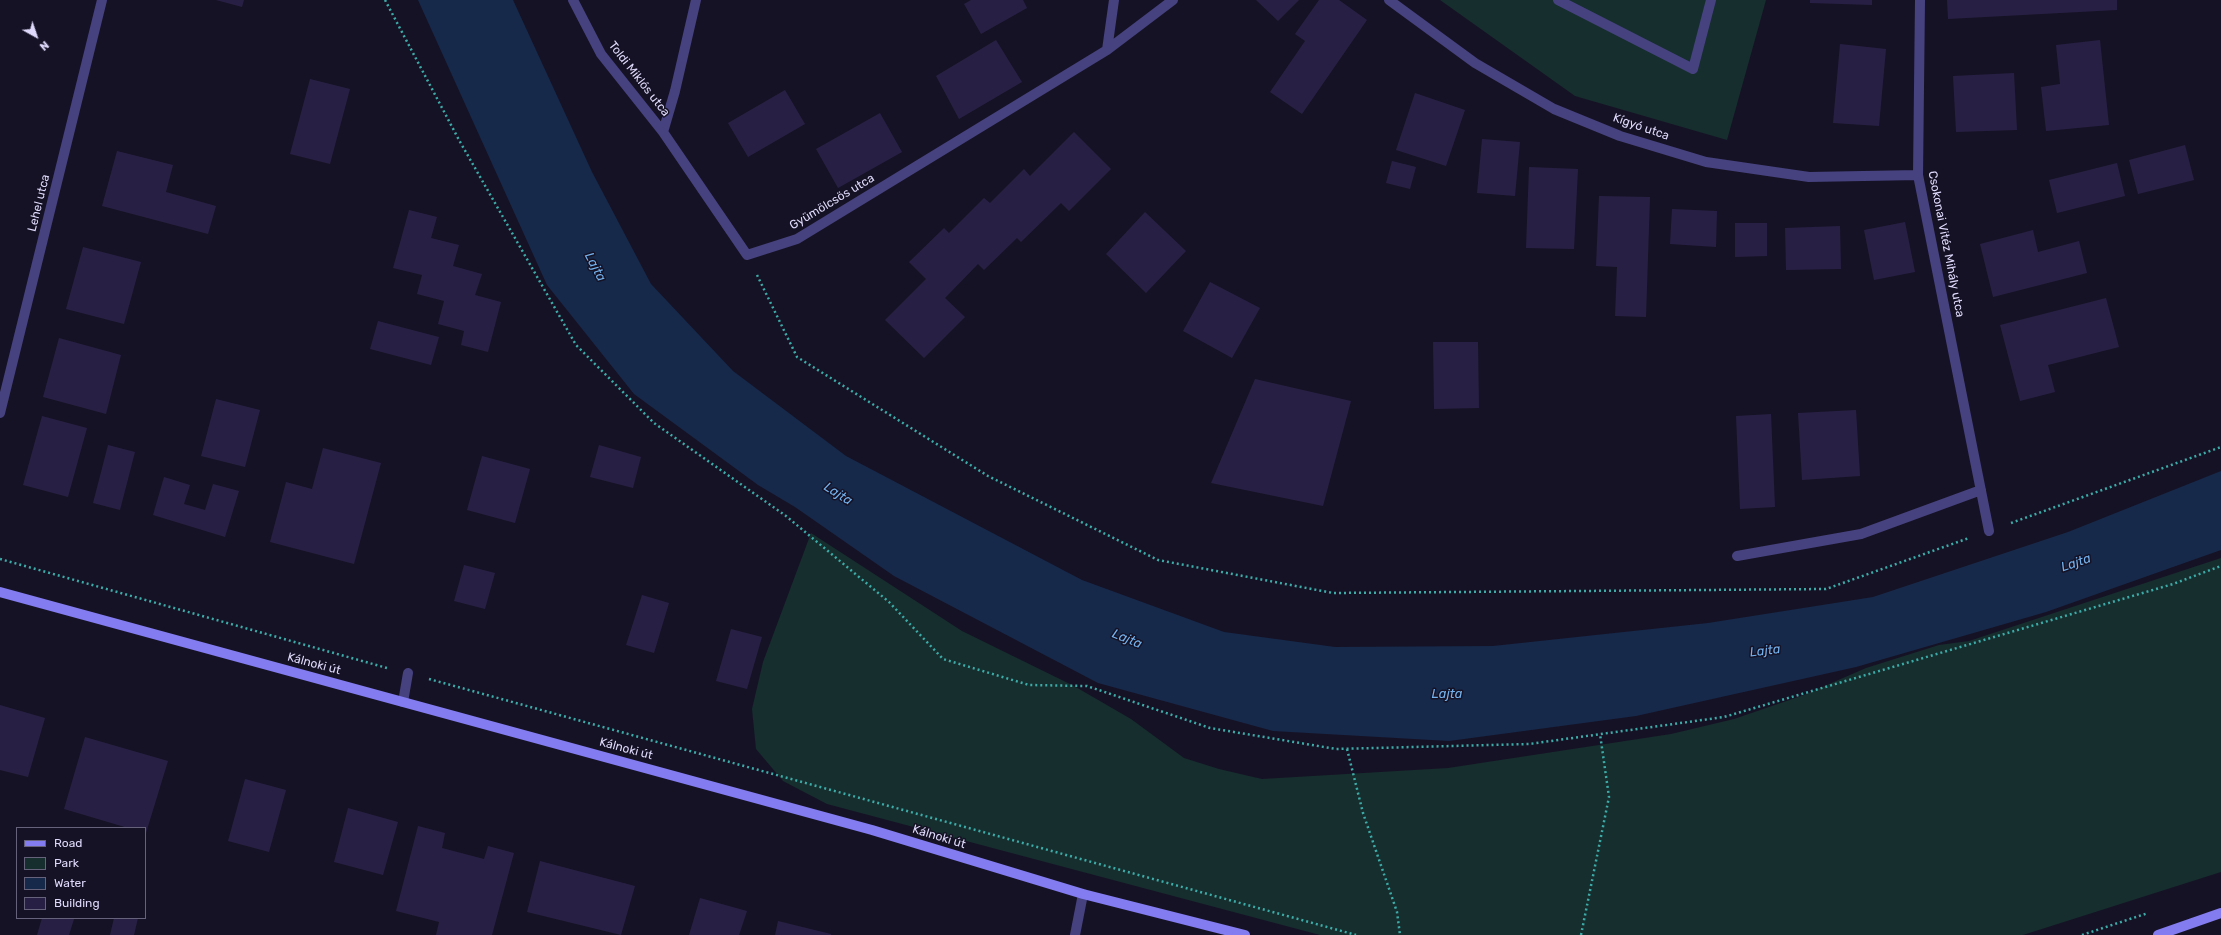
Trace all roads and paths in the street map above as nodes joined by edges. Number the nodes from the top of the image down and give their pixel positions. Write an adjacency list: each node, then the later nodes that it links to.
1 (102, 0): 15 (street, Lehel utca)
2 (385, 0): 26 (path)
3 (572, 0): 12 (street, Toldi Miklós utca)
4 (696, 0): 12 (street)
5 (1114, 0): 11 (street)
6 (1173, 0): 11 (street)
7 (1388, 0): 13 (street, Kígyó utca)
8 (1558, 0): 9 (street)
9 (1711, 0)
10 (1920, 0): 13 (street, Csokonai Vitéz Mihály utca)
11 (1107, 50): 14 (street, Gyümölcsös utca)
12 (663, 132): 14 (street)
13 (1918, 175): 17 (street, Csokonai Vitéz Mihály utca)
14 (747, 255): 18 (path)
15 (0, 413)
16 (2221, 447): 18 (path)
17 (1981, 490): 18 (street, Csokonai Vitéz Mihály utca); 19 (street)
18 (1989, 531)
19 (1737, 556)
20 (0, 559): 23 (path)
21 (2221, 566): 25 (path)
22 (0, 592): 24 (street, Kálnoki út)
23 (408, 673): 24 (street); 31 (path)
24 (403, 702): 27 (street, Kálnoki út)
25 (1600, 734): 26 (path); 33 (path)
26 (1347, 749): 32 (path)
27 (1083, 894): 29 (street); 30 (street, Kálnoki út)
28 (2221, 913): 34 (street)
29 (1075, 935)
30 (1245, 935)
31 (1356, 935)
32 (1400, 935)
33 (1581, 935)
34 (2158, 935)

